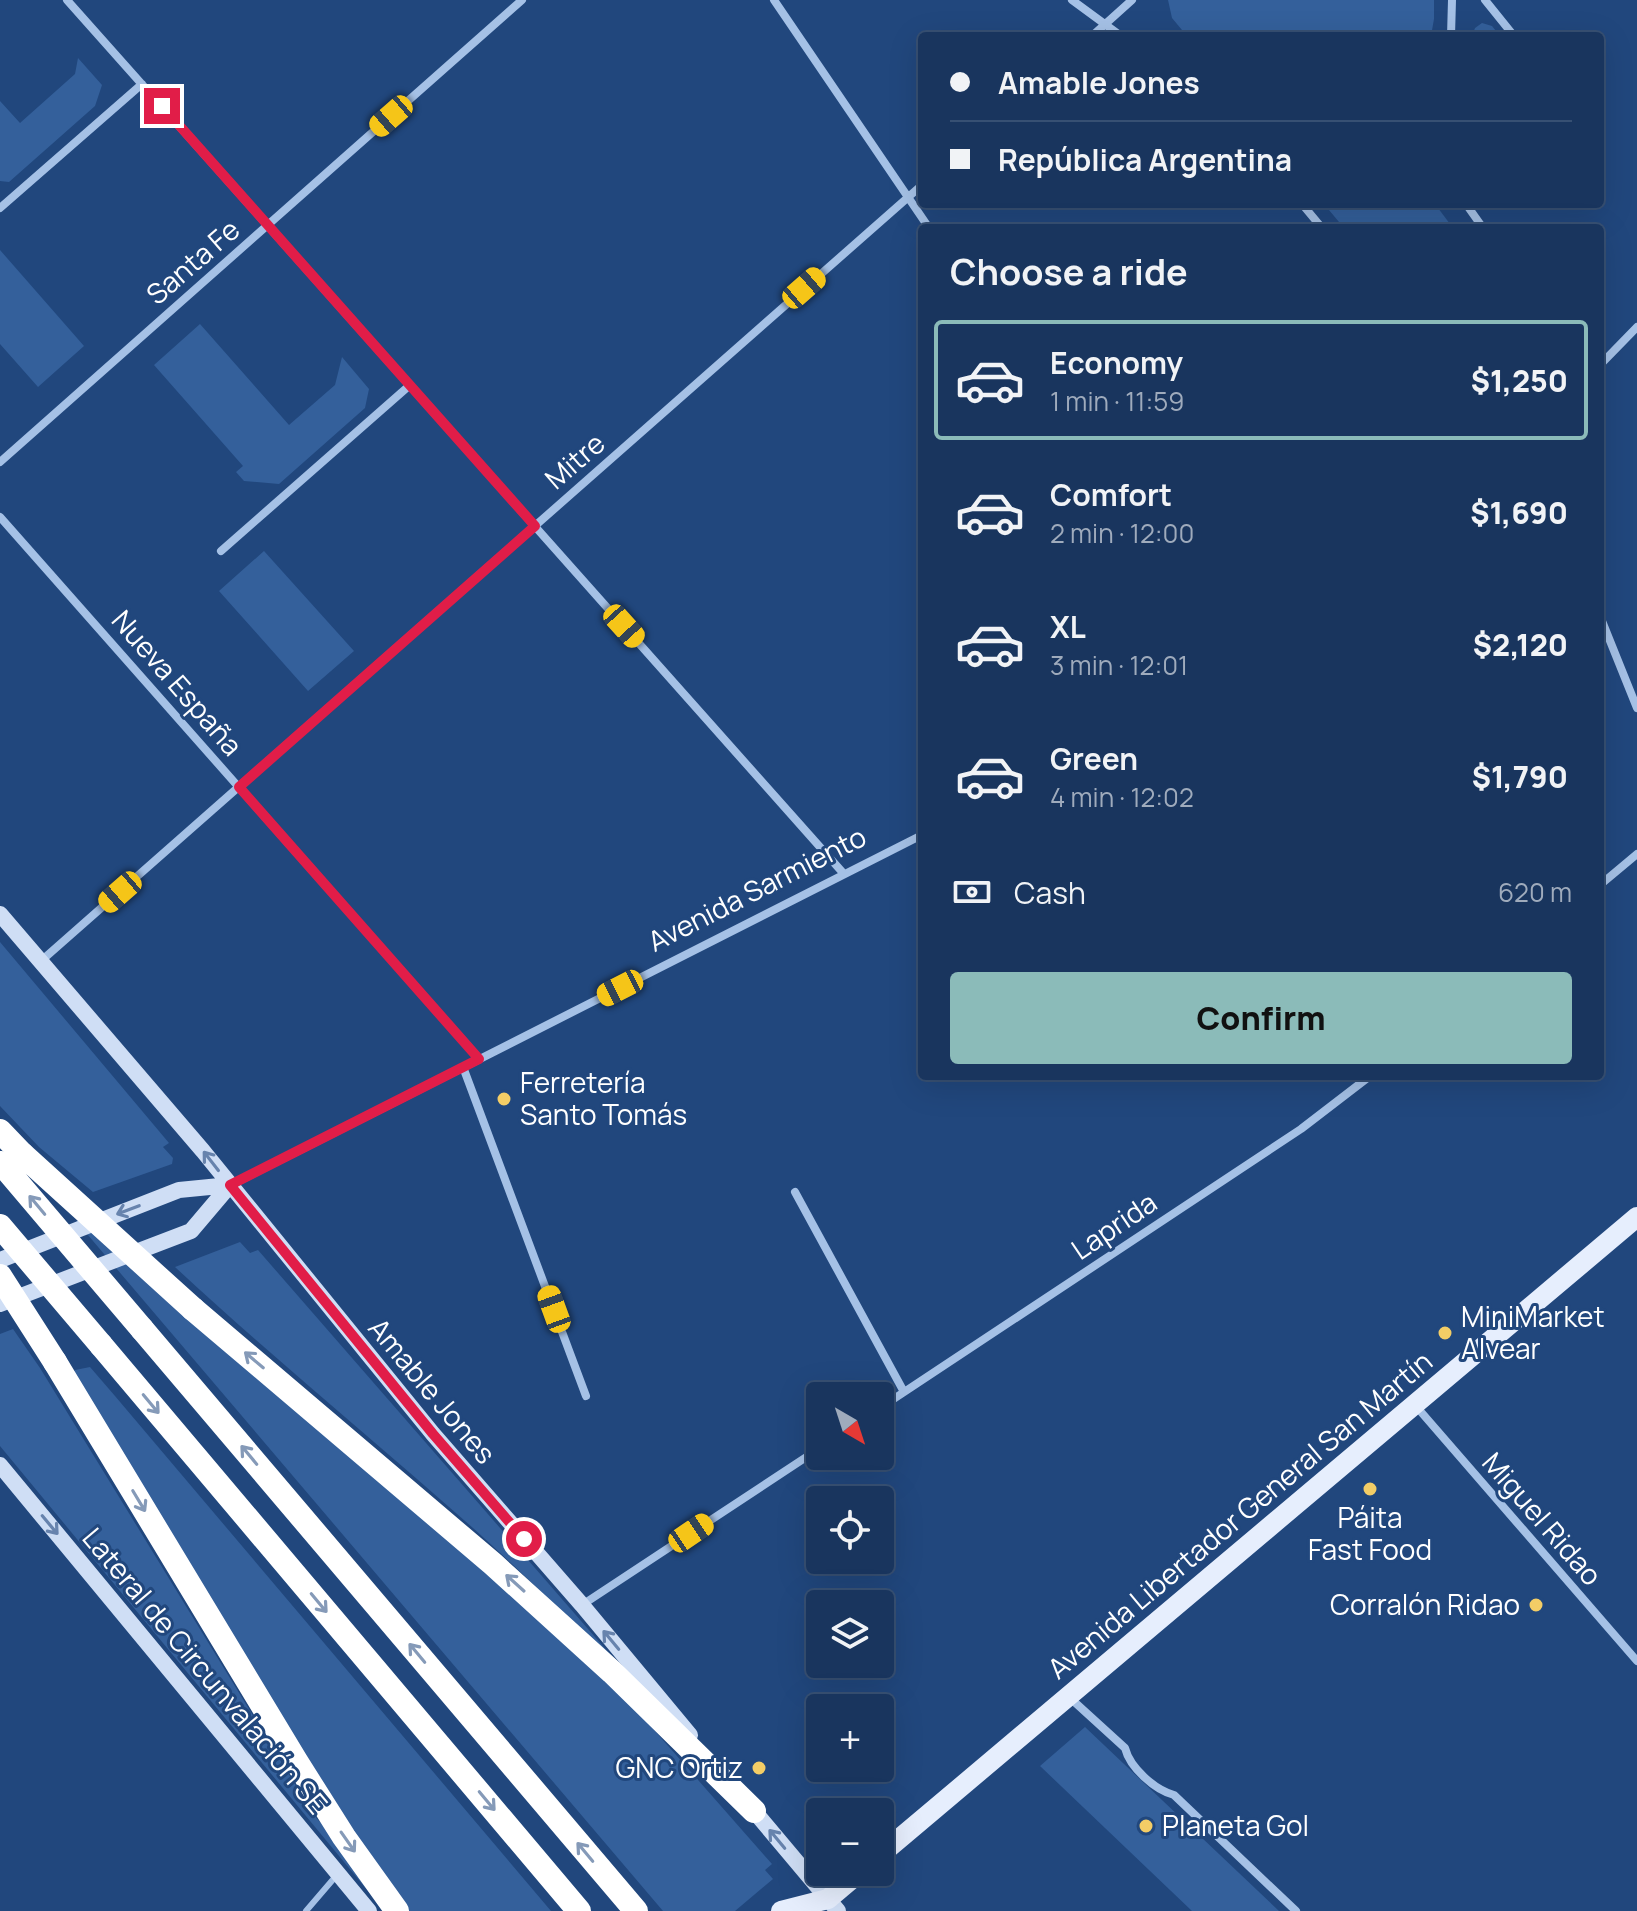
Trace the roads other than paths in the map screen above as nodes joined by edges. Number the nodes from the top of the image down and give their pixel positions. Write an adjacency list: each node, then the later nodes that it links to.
1 (67, 0): 13 (street)
2 (522, 0): 20 (street, Santa Fe)
3 (774, 0): 15 (street)
4 (1072, 0): 8 (street)
5 (1132, 0): 8 (street)
6 (1452, 0): 11 (street)
7 (1485, 0): 12 (street)
8 (1105, 24): 9 (street); 10 (street)
9 (1096, 32)
10 (1116, 32)
11 (1451, 32)
12 (1511, 32)
13 (142, 84): 16 (street); 20 (street)
14 (918, 188): 15 (street, Mitre)
15 (908, 197): 18 (street); 26 (street, Mitre)
16 (0, 208)
17 (1305, 208): 19 (street)
18 (926, 224)
19 (1319, 224)
20 (268, 225): 23 (street); 24 (street, Santa Fe)
21 (1637, 327): 22 (street)
22 (1604, 361)
23 (410, 385): 26 (street); 27 (street)
24 (0, 462)
25 (0, 517): 30 (street, Nueva España)
26 (535, 526): 30 (street, Mitre); 33 (street)
27 (221, 551)
28 (1604, 626): 29 (street)
29 (1637, 708)
30 (239, 787): 36 (street, Mitre); 37 (street, Nueva España)
31 (918, 837): 33 (street, Avenida Sarmiento)
32 (1637, 854): 34 (street)
33 (844, 874): 37 (street, Avenida Sarmiento)
34 (1604, 882)
35 (0, 914): 36 (street, Amable Jones)
36 (41, 961): 42 (street, Amable Jones, one-way to 36)
37 (479, 1059): 38 (street, Avenida Sarmiento)
38 (463, 1067): 42 (street, Avenida Sarmiento); 50 (street)
39 (1365, 1080): 49 (street, Laprida)
40 (0, 1131): 41 (highway)
41 (7, 1160): 58 (highway, one-way to 41, bridge); 67 (highway, one-way to 41, bridge)
42 (230, 1185): 46 (street, Avenida Sarmiento, one-way to 46); 48 (street, Avenida Sarmiento); 55 (street, Amable Jones)
43 (795, 1192): 49 (street)
44 (1637, 1217): 52 (main road, Avenida Libertador General San Martín)
45 (0, 1226): 66 (highway, one-way to 66, bridge)
46 (0, 1260)
47 (0, 1276): 65 (highway, one-way to 65, bridge)
48 (0, 1304)
49 (904, 1392): 51 (street, Laprida)
50 (586, 1396)
51 (894, 1399)
52 (1414, 1405): 56 (street, Miguel Ridao); 57 (main road, Avenida Libertador General San Martín)
53 (806, 1457): 55 (street)
54 (0, 1465): 60 (street, Lateral de Circunvalación SE, one-way to 60)
55 (582, 1605): 58 (street, Amable Jones, one-way to 55)
56 (1637, 1661)
57 (1069, 1696): 59 (main road, Avenida Libertador General San Martín); 69 (street)
58 (754, 1811): 62 (street, Amable Jones, one-way to 58)
59 (894, 1843)
60 (339, 1873): 63 (lane); 64 (street, Lateral de Circunvalación SE)
61 (848, 1886): 62 (main road)
62 (830, 1907): 68 (main road)
63 (306, 1911)
64 (369, 1911)
65 (397, 1911)
66 (579, 1911)
67 (636, 1911)
68 (781, 1911)
69 (1296, 1911)

